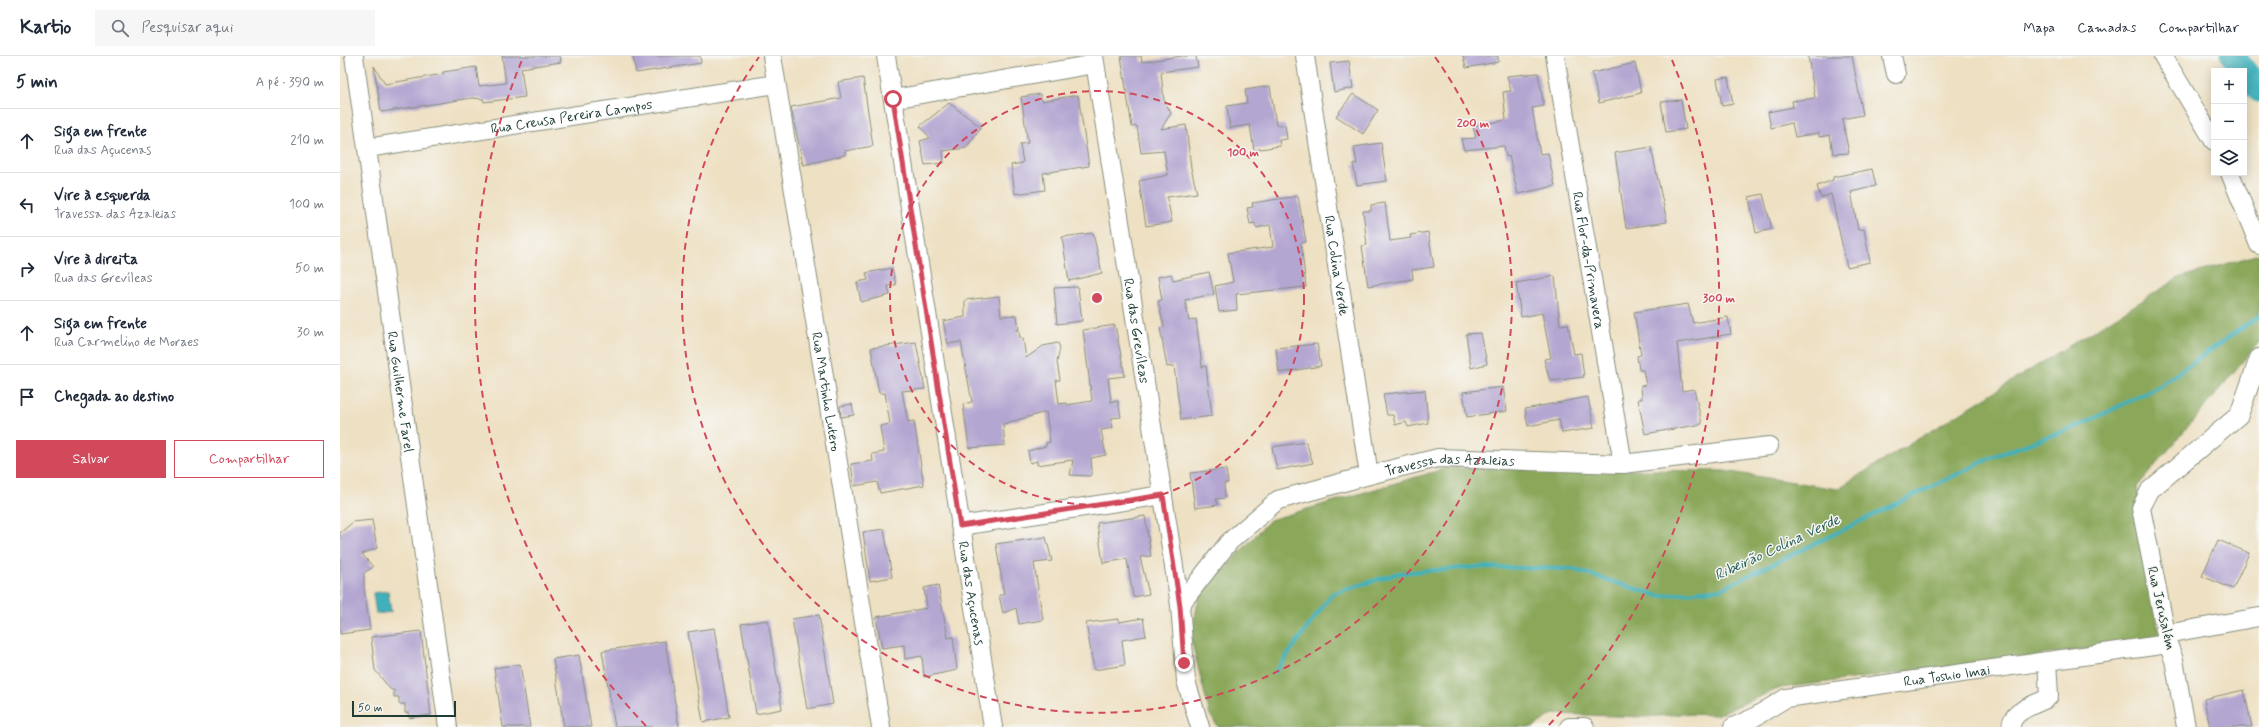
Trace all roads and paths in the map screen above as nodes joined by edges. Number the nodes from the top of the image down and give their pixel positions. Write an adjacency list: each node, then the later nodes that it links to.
1 (354, 56): 13 (street, Rua Guilherme Farel)
2 (772, 56): 10 (street, Rua Martinho Lutero)
3 (886, 56): 11 (street, Rua das Açucenas)
4 (1305, 56): 19 (street, Rua Colina Verde)
5 (1555, 56): 18 (street, Rua Flor-da-Primavera)
6 (1892, 56): 9 (street)
7 (2163, 56): 12 (street)
8 (1095, 60): 11 (street); 20 (street, Rua das Grevíleas)
9 (1896, 74)
10 (776, 84): 13 (street, Rua Creusa Pereira Campos); 27 (street, Rua Martinho Lutero)
11 (893, 99): 21 (street, Rua das Açucenas)
12 (2213, 140)
13 (367, 148): 26 (street, Rua Guilherme Farel)
14 (2231, 176): 15 (street)
15 (2259, 245)
16 (2259, 358): 24 (street, Rua Jerusalém)
17 (1769, 446): 18 (street, Travessa das Azaleias)
18 (1623, 464): 19 (street, Travessa das Azaleias)
19 (1369, 475): 22 (street, Travessa das Azaleias)
20 (1163, 495): 21 (street); 22 (street, Rua das Grevíleas)
21 (960, 526): 28 (street, Rua das Açucenas)
22 (1180, 606): 29 (street, Rua das Grevíleas)
23 (2259, 617): 24 (street, Rua Toshio Imai)
24 (2167, 639): 25 (street, Rua Toshio Imai); 34 (street, Rua Jerusalém)
25 (2047, 661): 32 (street, Rua Toshio Imai); 33 (street)
26 (448, 727)
27 (881, 727)
28 (993, 727)
29 (1200, 727)
30 (1569, 727): 31 (street)
31 (1585, 727)
32 (1733, 727)
33 (2011, 727)
34 (2186, 727)

